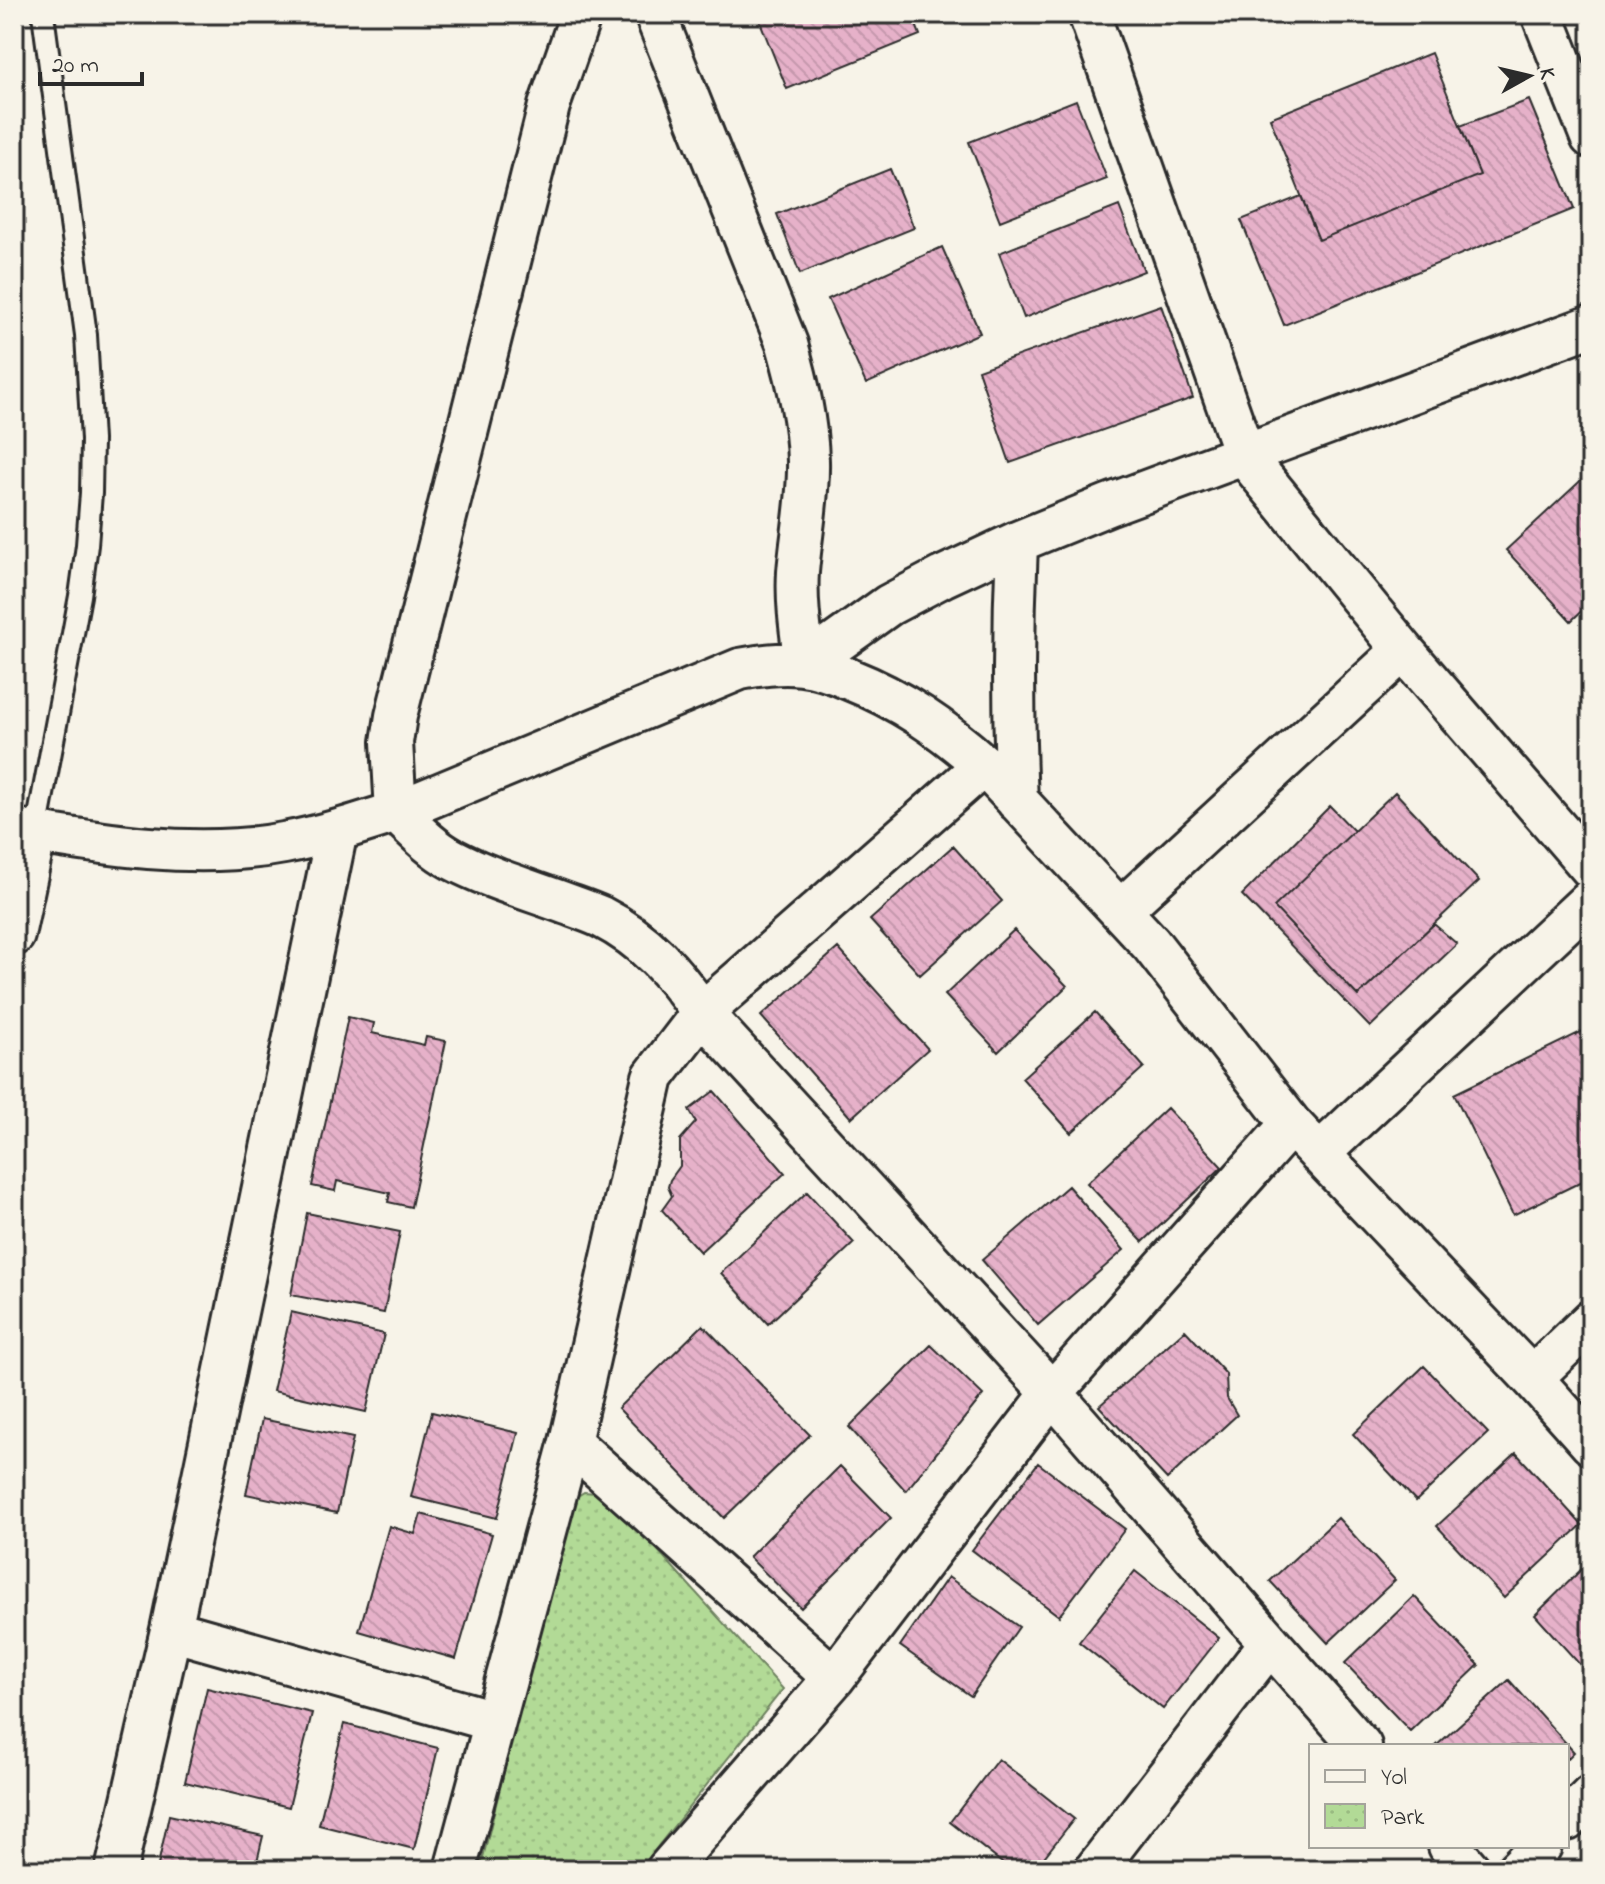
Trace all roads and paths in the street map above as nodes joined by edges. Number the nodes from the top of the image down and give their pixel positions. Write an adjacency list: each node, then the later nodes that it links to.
1 (43, 14): 15 (lane)
2 (581, 14): 14 (street)
3 (655, 14): 11 (street)
4 (1089, 14): 8 (street)
5 (1542, 14): 6 (street)
6 (1591, 137)
7 (1591, 326): 8 (street)
8 (1245, 456): 9 (street); 10 (street)
9 (1017, 542): 11 (street); 13 (street)
10 (1403, 650): 17 (street); 19 (street)
11 (805, 665): 12 (street); 14 (street)
12 (984, 765): 13 (street); 21 (street)
13 (1017, 801): 19 (street)
14 (396, 812): 16 (street); 21 (street)
15 (25, 830): 16 (street); 20 (street)
16 (337, 831): 29 (street)
17 (1591, 868)
18 (1591, 899): 23 (street)
19 (1120, 911): 22 (street)
20 (14, 935)
21 (702, 1013): 26 (street); 27 (street)
22 (1291, 1124): 23 (street); 26 (street)
23 (1319, 1154): 25 (street)
24 (1591, 1321): 25 (street)
25 (1532, 1378): 28 (street)
26 (1052, 1393): 30 (street); 31 (street)
27 (570, 1442): 31 (street); 32 (street)
28 (1591, 1444)
29 (171, 1630): 32 (street); 38 (street)
30 (1270, 1643): 33 (street); 41 (street)
31 (834, 1678): 40 (street)
32 (494, 1721): 39 (street)
33 (1359, 1744)
34 (1591, 1796): 35 (street)
35 (1569, 1818)
36 (1451, 1848): 42 (street)
37 (1539, 1848): 43 (street)
38 (116, 1870)
39 (455, 1870)
40 (667, 1870)
41 (1095, 1870)
42 (1470, 1870)
43 (1517, 1870)

